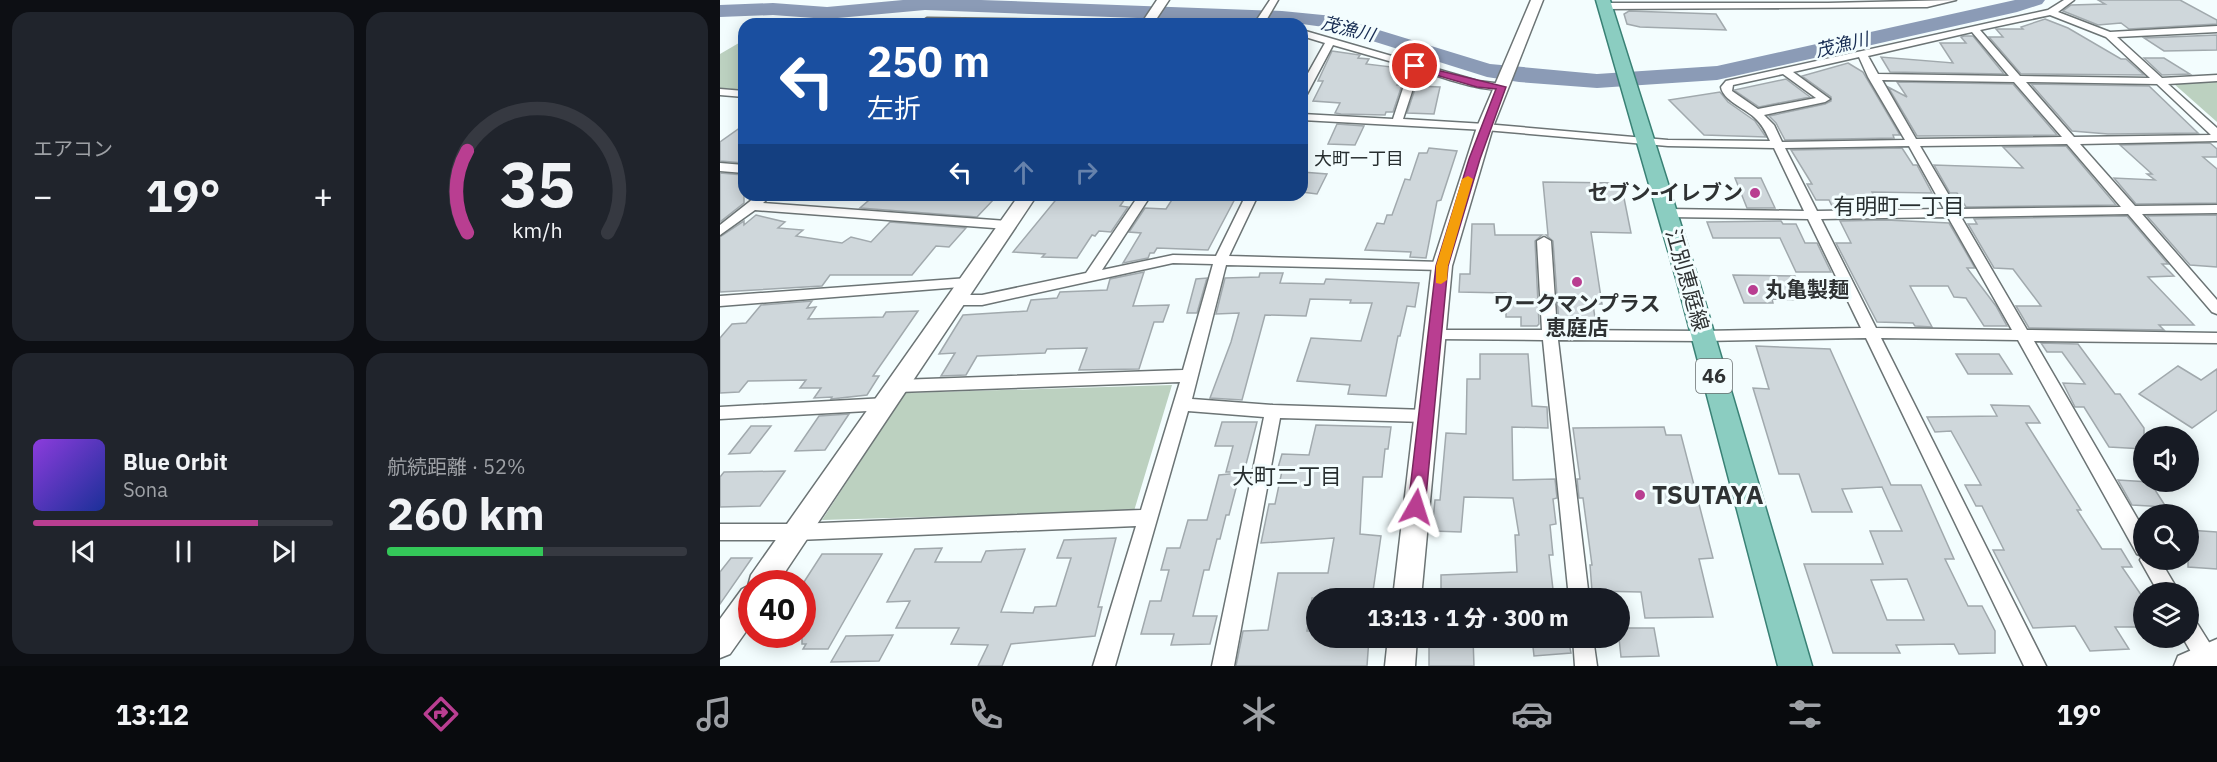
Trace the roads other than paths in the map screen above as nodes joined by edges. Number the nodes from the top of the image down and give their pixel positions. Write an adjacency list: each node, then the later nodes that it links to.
1 (1274, 0): 11 (street)
2 (1537, 0): 21 (street)
3 (1952, 0): 7 (street)
4 (2070, 0): 9 (street)
5 (1604, 3): 6 (street); 33 (main road, 江別恵庭線 / 46)
6 (1692, 3): 7 (street)
7 (1826, 3)
8 (1160, 4): 10 (street)
9 (2051, 12): 12 (street); 15 (street)
10 (1150, 18)
11 (1263, 18)
12 (1974, 29): 17 (street); 23 (street)
13 (2217, 29): 15 (street)
14 (1308, 34): 16 (street)
15 (2109, 35): 24 (street)
16 (1331, 40): 18 (street); 25 (street)
17 (1862, 54): 19 (street); 20 (street)
18 (1415, 66): 21 (street); 30 (street)
19 (1785, 71): 28 (street); 28 (street)
20 (1874, 77): 23 (street); 35 (street)
21 (1505, 78): 31 (street)
22 (2217, 78): 24 (street)
23 (2019, 79): 24 (street); 34 (street)
24 (2159, 81): 32 (street)
25 (1308, 83)
26 (720, 92): 27 (street)
27 (738, 94)
28 (1756, 112): 36 (street)
29 (1308, 117): 30 (street)
30 (1397, 122): 31 (street)
31 (1485, 127): 33 (street); 53 (street)
32 (2217, 136): 34 (street)
33 (1646, 141): 36 (street); 46 (main road, 江別恵庭線 / 46)
34 (2072, 141): 35 (street); 45 (street)
35 (1911, 142): 36 (street); 47 (street)
36 (1777, 145): 48 (street)
37 (720, 167): 38 (street)
38 (738, 168)
39 (758, 201): 43 (street)
40 (1024, 201): 49 (street)
41 (1140, 201): 54 (street)
42 (1249, 201): 52 (street)
43 (752, 206): 49 (street); 50 (street)
44 (2217, 209): 45 (street)
45 (2134, 211): 47 (street); 57 (street)
46 (1668, 213): 48 (street); 61 (main road, 江別恵庭線 / 46)
47 (1954, 214): 48 (street); 62 (street)
48 (1811, 215): 58 (street)
49 (1007, 225): 55 (street)
50 (720, 231)
51 (1544, 241): 60 (street)
52 (1221, 260): 53 (street); 54 (street); 64 (street)
53 (1442, 266): 59 (street)
54 (1091, 276): 55 (street)
55 (963, 291): 56 (street); 65 (street)
56 (720, 301)
57 (2217, 309)
58 (1870, 333): 61 (street); 62 (street); 88 (street)
59 (1436, 334): 60 (street); 69 (street)
60 (1550, 335): 61 (street); 76 (street)
61 (1703, 336): 87 (main road, 江別恵庭線 / 46)
62 (2023, 336): 63 (street); 71 (street)
63 (2217, 338)
64 (1189, 376): 65 (street); 66 (street)
65 (892, 395): 68 (street); 73 (street)
66 (1182, 404): 67 (street); 70 (street)
67 (1273, 411): 69 (street); 84 (street)
68 (720, 413)
69 (1426, 416): 75 (street)
70 (1148, 518): 73 (street); 83 (street)
71 (2133, 529)
72 (720, 532): 73 (street)
73 (797, 532): 74 (street)
74 (771, 570)
75 (1408, 588)
76 (1578, 588)
77 (738, 618): 78 (street)
78 (720, 644)
79 (2199, 647): 82 (street)
80 (1402, 648): 85 (street)
81 (1584, 648): 86 (street)
82 (2207, 661)
83 (1104, 666)
84 (1223, 666)
85 (1400, 666)
86 (1586, 666)
87 (1795, 666)
88 (2035, 666)

